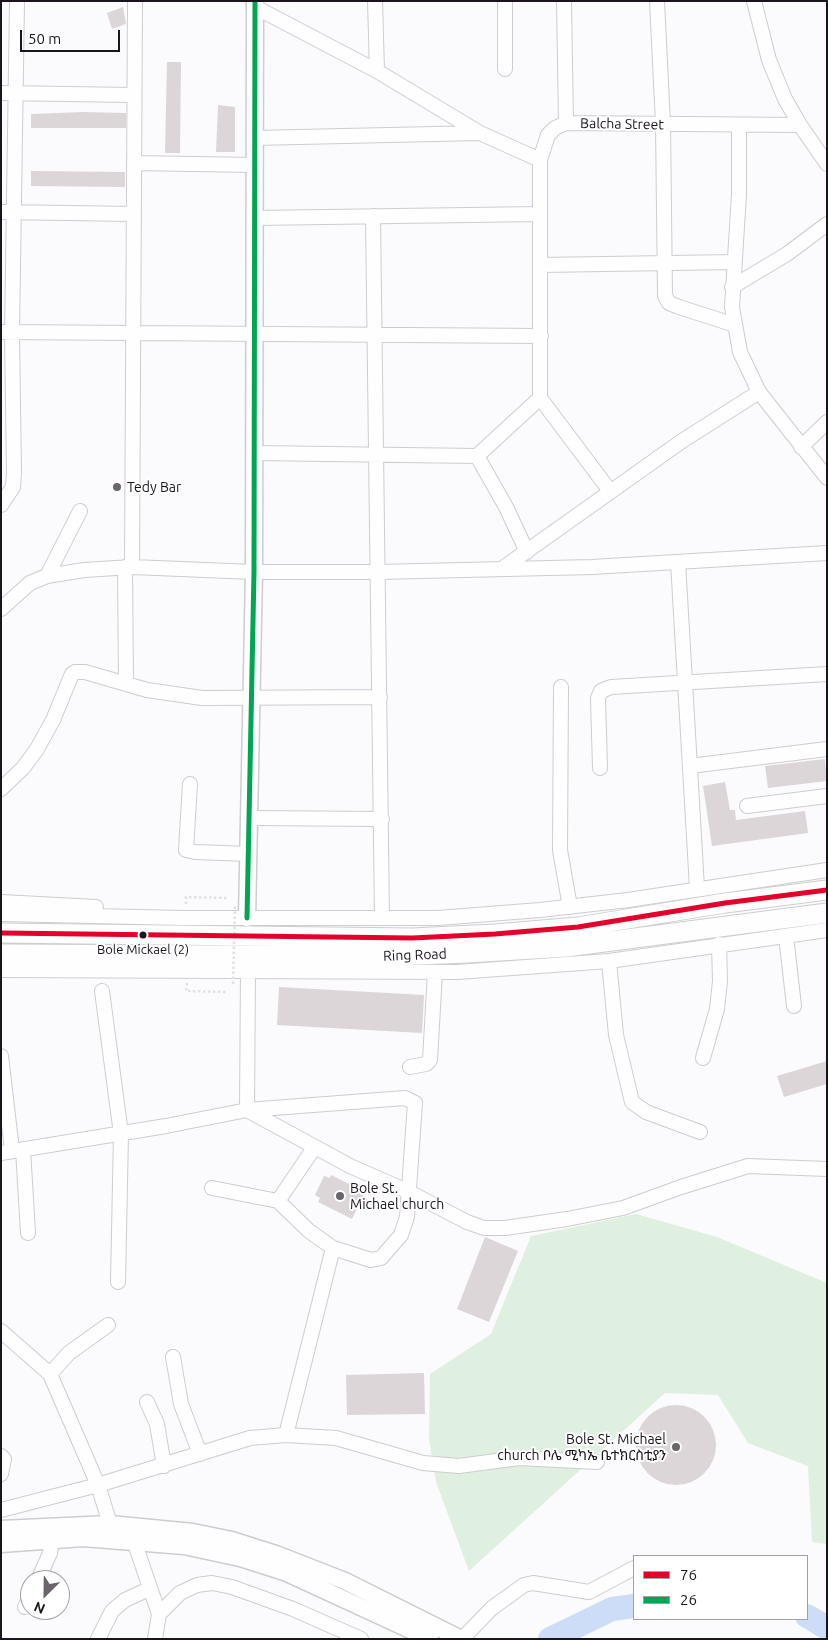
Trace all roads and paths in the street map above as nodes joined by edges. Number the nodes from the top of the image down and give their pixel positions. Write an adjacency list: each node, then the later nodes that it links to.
1 (17, 1): 12 (street)
2 (135, 1): 13 (street)
3 (375, 1): 10 (street)
4 (505, 1): 9 (street)
5 (564, 1): 14 (street, Balcha Street)
6 (657, 1): 15 (street)
7 (754, 1): 16 (street)
8 (255, 4): 10 (street); 19 (main road)
9 (505, 69)
10 (377, 71): 18 (street)
11 (1, 93): 12 (street)
12 (16, 93): 13 (street); 24 (street)
13 (134, 95): 21 (street)
14 (566, 122): 15 (street, Balcha Street); 20 (street)
15 (663, 124): 17 (street, Balcha Street); 31 (street)
16 (800, 125): 17 (street, Balcha Street); 22 (street)
17 (739, 126): 30 (street)
18 (480, 133): 19 (street); 20 (street)
19 (254, 138): 23 (main road)
20 (540, 160): 26 (street)
21 (134, 163): 23 (street); 25 (street)
22 (826, 163)
23 (254, 165): 28 (main road)
24 (7, 212): 25 (street); 36 (street)
25 (134, 214): 35 (street)
26 (540, 214): 27 (street); 32 (street)
27 (373, 216): 28 (street); 38 (street)
28 (254, 218): 37 (main road)
29 (827, 224): 33 (street)
30 (734, 262): 31 (street); 33 (street)
31 (663, 264): 32 (street); 34 (street)
32 (541, 265): 39 (street)
33 (732, 287): 34 (street)
34 (735, 325): 40 (street)
35 (134, 332): 36 (street); 37 (street); 54 (street)
36 (7, 333): 49 (street)
37 (254, 334): 38 (street); 44 (main road)
38 (374, 334): 39 (street); 45 (street)
39 (541, 336): 41 (street)
40 (759, 392): 43 (street); 48 (street)
41 (540, 398): 46 (street); 48 (street)
42 (827, 422): 43 (street)
43 (801, 447): 47 (street)
44 (254, 453): 45 (street); 56 (main road)
45 (376, 455): 46 (street); 57 (street)
46 (477, 456): 51 (street)
47 (827, 478)
48 (610, 491): 51 (street)
49 (1, 505)
50 (80, 512): 58 (street)
51 (527, 552): 55 (street)
52 (827, 553): 53 (street)
53 (678, 562): 55 (street); 61 (street)
54 (128, 567): 56 (street); 58 (street); 62 (street)
55 (503, 568): 57 (street)
56 (254, 572): 57 (street); 64 (main road)
57 (378, 572): 65 (street)
58 (47, 576): 59 (street)
59 (1, 609)
60 (827, 674): 61 (street)
61 (686, 683): 67 (street); 68 (street)
62 (126, 684): 64 (street); 70 (street)
63 (561, 687): 83 (street)
64 (252, 697): 65 (street); 73 (main road)
65 (380, 697): 74 (street)
66 (827, 750): 67 (street)
67 (690, 766): 77 (street)
68 (600, 768)
69 (190, 784): 75 (street)
70 (1, 789)
71 (827, 796): 72 (street)
72 (746, 806)
73 (250, 818): 74 (street); 75 (main road)
74 (382, 819): 88 (street)
75 (249, 854): 87 (main road)
76 (827, 870): 77 (street)
77 (697, 888): 83 (street)
78 (827, 890): 90 (highway, Ring Road)
79 (227, 898): 81 (path)
80 (1, 902): 86 (street)
81 (196, 904)
82 (235, 906): 99 (path, bridge)
83 (570, 907): 88 (street)
84 (827, 912): 93 (highway, Ring Road)
85 (1, 914): 86 (street)
86 (184, 918): 87 (street)
87 (247, 918): 88 (street)
88 (382, 918)
89 (827, 930): 91 (street)
90 (1, 933)
91 (786, 936): 92 (street); 102 (street)
92 (719, 944): 94 (street); 104 (street)
93 (1, 954)
94 (609, 961): 97 (street); 107 (street)
95 (1, 970): 96 (street)
96 (248, 970): 97 (street); 106 (street)
97 (435, 972): 105 (street)
98 (196, 983): 101 (path)
99 (224, 984)
100 (102, 991): 108 (street)
101 (226, 992)
102 (794, 1006)
103 (1, 1056): 110 (street)
104 (703, 1058)
105 (410, 1067)
106 (247, 1110): 108 (street); 109 (street); 113 (street)
107 (700, 1132)
108 (121, 1134): 110 (street); 117 (street)
109 (314, 1148): 113 (street); 114 (street)
110 (12, 1151): 115 (street)
111 (827, 1169): 113 (street)
112 (212, 1188): 114 (street)
113 (409, 1192): 116 (street)
114 (278, 1201): 116 (street)
115 (28, 1233)
116 (333, 1248): 123 (street)
117 (118, 1282)
118 (108, 1325): 121 (street)
119 (1, 1331): 121 (street)
120 (174, 1356): 124 (street)
121 (50, 1374): 129 (street)
122 (147, 1402): 127 (street)
123 (286, 1435): 124 (street); 126 (street)
124 (200, 1454): 127 (street)
125 (1, 1456): 128 (street)
126 (597, 1462)
127 (164, 1466): 129 (street)
128 (1, 1474)
129 (98, 1485): 130 (street); 131 (street)
130 (1, 1510)
131 (110, 1524): 132 (main road); 140 (main road)
132 (1, 1529)
133 (52, 1540): 134 (main road); 135 (main road); 137 (street)
134 (134, 1541): 138 (street); 140 (main road)
135 (1, 1544)
136 (633, 1569): 144 (street)
137 (43, 1570)
138 (148, 1586): 139 (street); 141 (street)
139 (159, 1614): 142 (street); 143 (street)
140 (432, 1634): 144 (main road)
141 (98, 1639)
142 (154, 1639)
143 (361, 1639)
144 (462, 1639)

